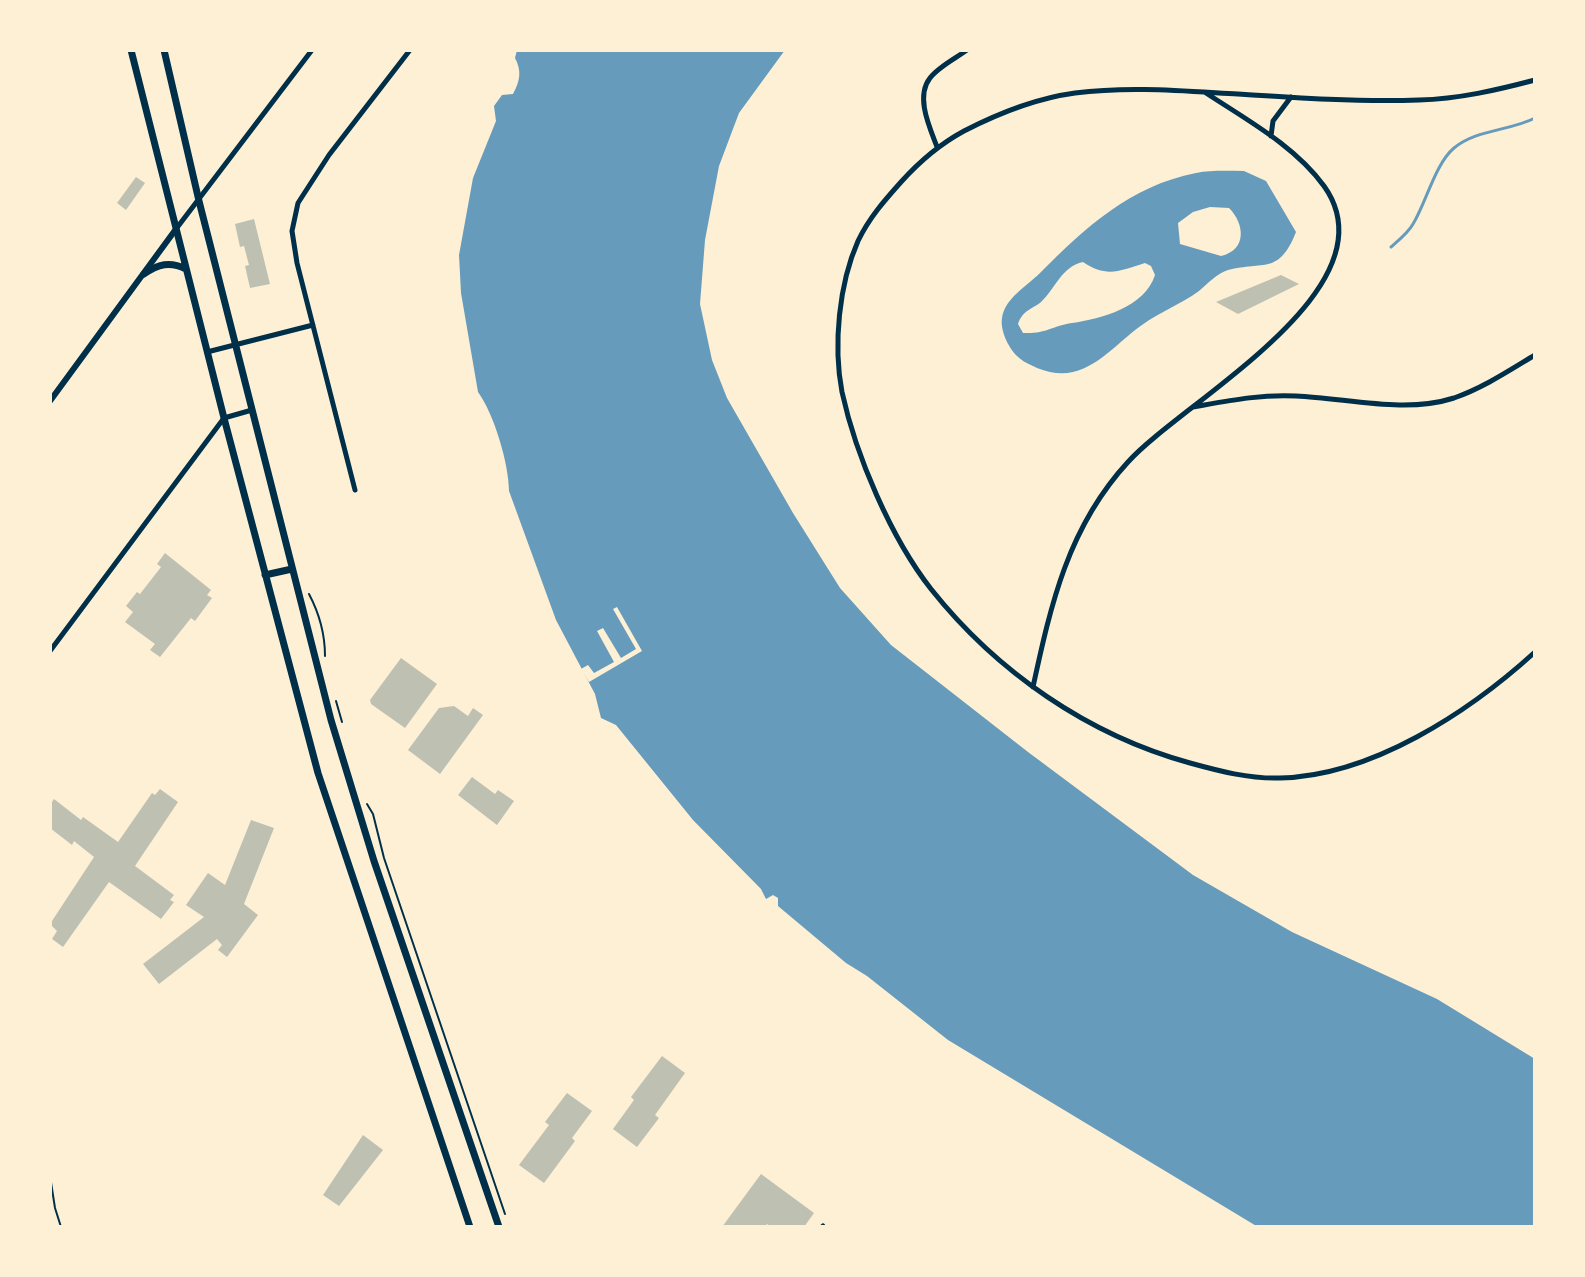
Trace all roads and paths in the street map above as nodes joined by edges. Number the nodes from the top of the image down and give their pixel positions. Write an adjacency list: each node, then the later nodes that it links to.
1 (131, 50): 12 (main road)
2 (164, 50): 11 (main road)
3 (312, 50): 11 (street)
4 (410, 50): 15 (street)
5 (967, 50): 10 (street)
6 (1535, 80): 8 (street)
7 (1205, 92): 8 (street); 9 (street); 10 (street)
8 (1291, 97): 9 (street)
9 (1271, 136): 20 (street)
10 (937, 148): 30 (street)
11 (199, 201): 12 (street); 16 (main road)
12 (176, 229): 13 (main road); 14 (street)
13 (186, 269): 14 (main road); 17 (main road)
14 (144, 274): 19 (street)
15 (313, 325): 16 (street); 23 (street)
16 (236, 345): 17 (street); 21 (main road)
17 (207, 352): 22 (main road)
18 (1535, 355): 20 (street)
19 (50, 401)
20 (1192, 407): 30 (street)
21 (252, 410): 22 (street); 24 (main road)
22 (224, 418): 25 (main road); 27 (street)
23 (355, 490)
24 (292, 569): 25 (main road); 38 (main road)
25 (265, 575): 37 (main road)
26 (306, 583): 29 (path)
27 (50, 651)
28 (1535, 652): 30 (street)
29 (327, 665)
30 (1033, 687)
31 (336, 699): 32 (path)
32 (343, 724)
33 (364, 798): 35 (path)
34 (50, 1176): 36 (path)
35 (504, 1212)
36 (61, 1227)
37 (470, 1227)
38 (499, 1227)

